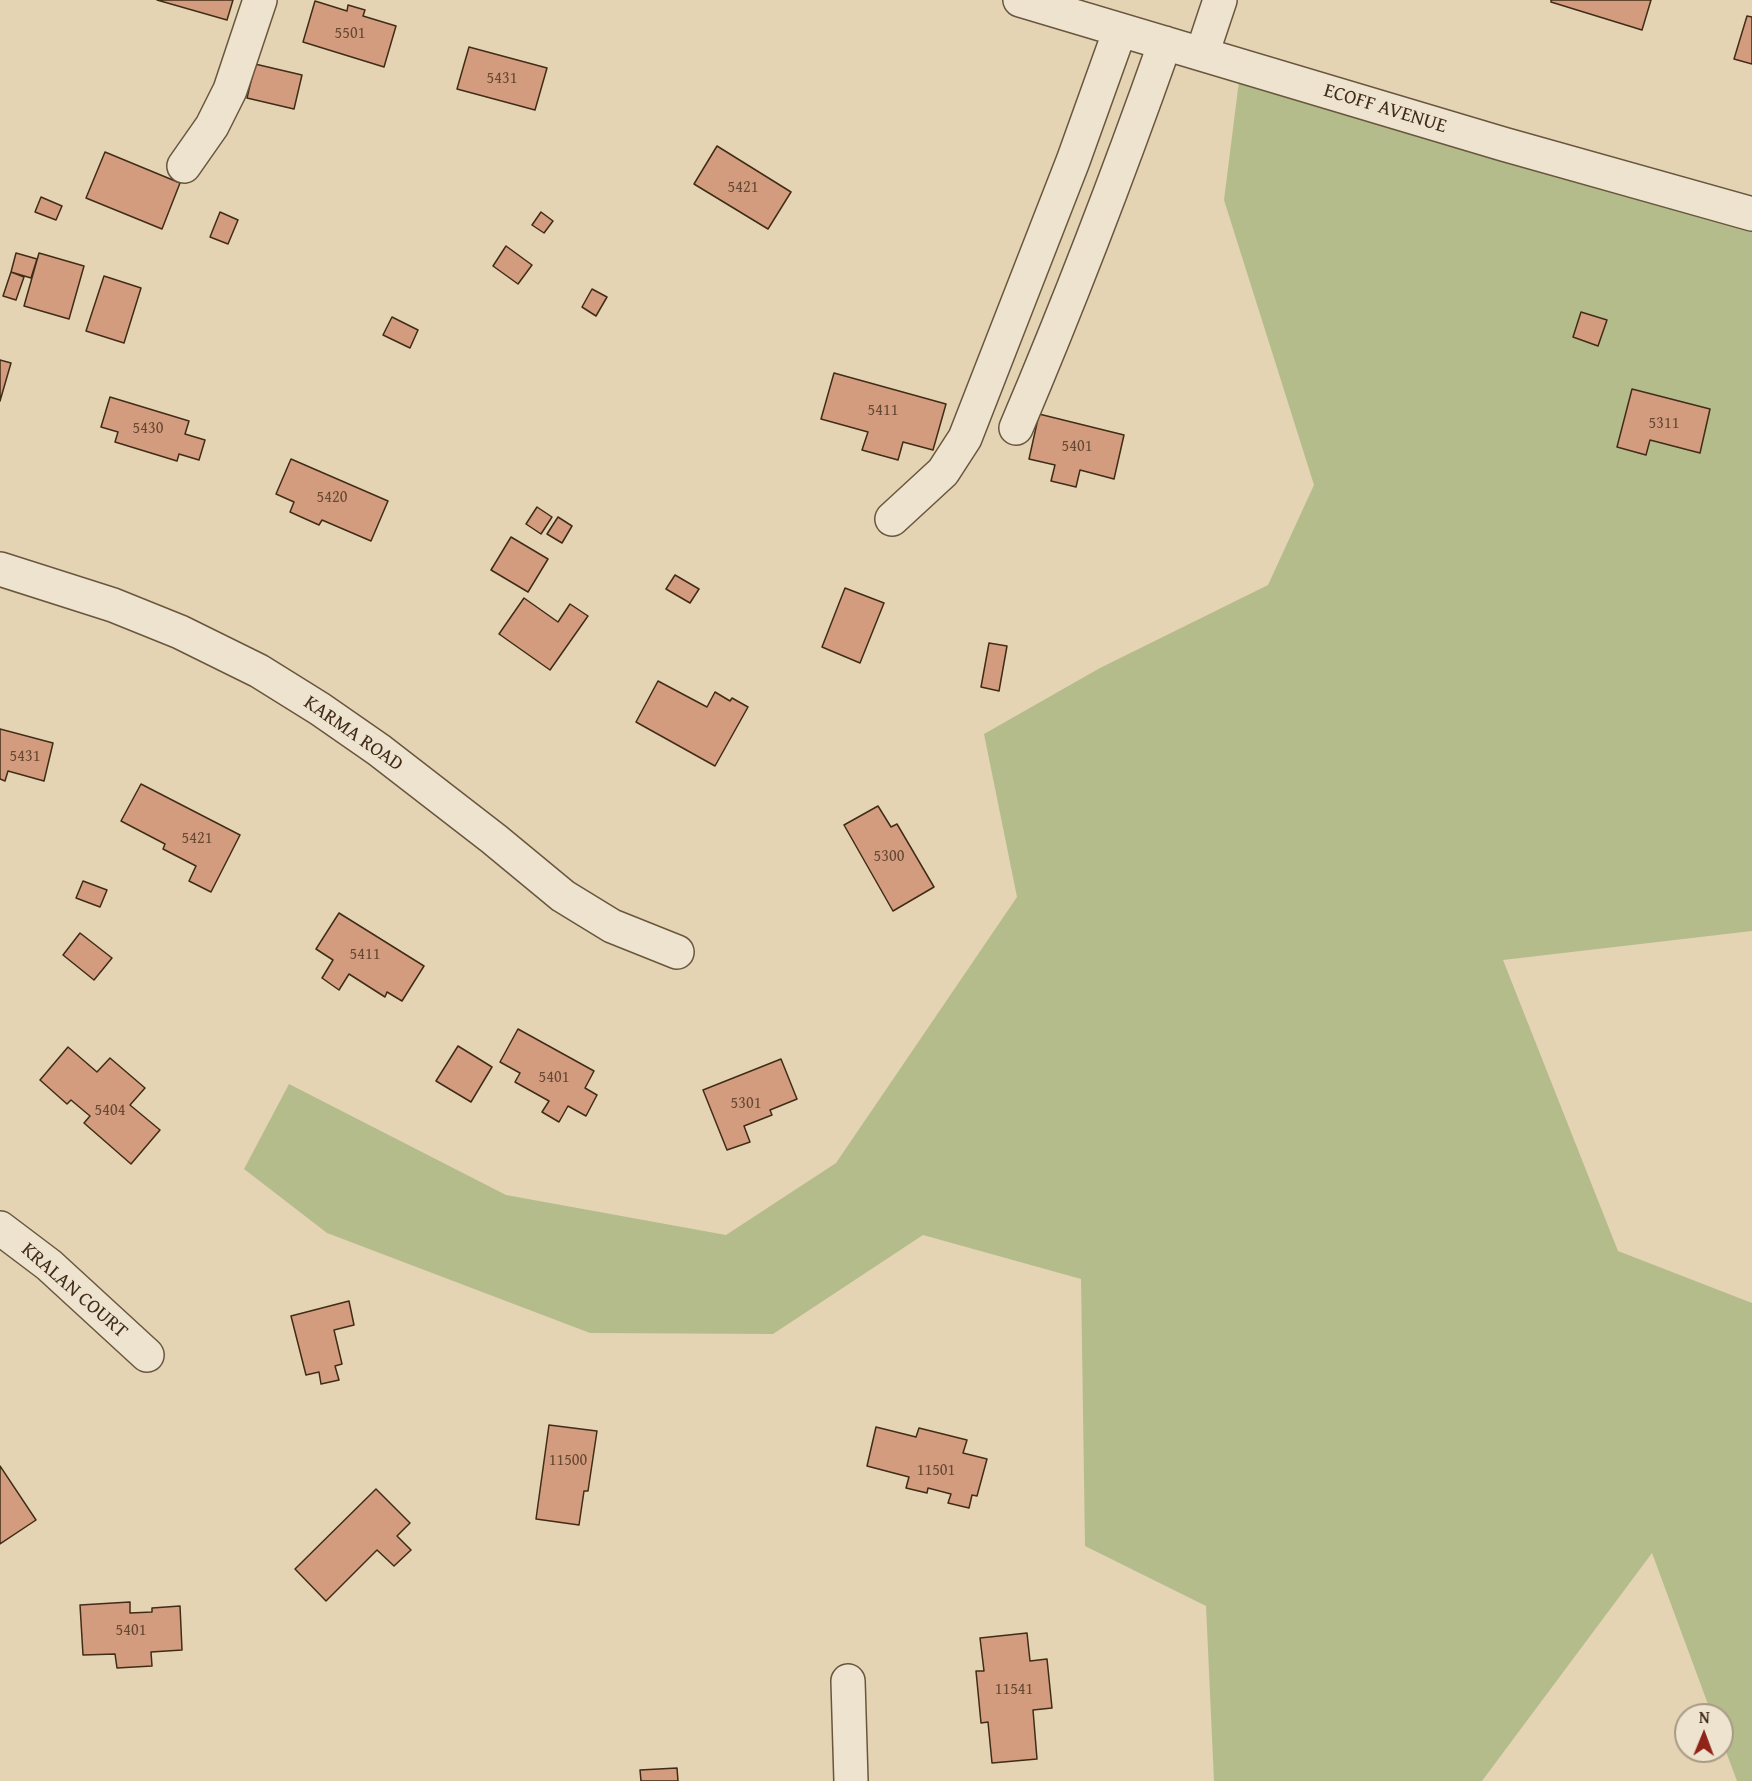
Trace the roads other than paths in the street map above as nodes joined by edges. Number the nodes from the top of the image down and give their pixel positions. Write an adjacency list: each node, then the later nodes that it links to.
1 (260, 0): 8 (street)
2 (1020, 0): 4 (street, ECOFF AVENUE)
3 (1220, 0): 7 (street)
4 (1081, 9): 5 (street, ECOFF AVENUE)
5 (1120, 30): 6 (street, ECOFF AVENUE); 11 (street)
6 (1165, 43): 7 (street, ECOFF AVENUE); 10 (street)
7 (1202, 54): 9 (street, ECOFF AVENUE)
8 (184, 166)
9 (1752, 214)
10 (1016, 428)
11 (892, 519)
12 (0, 569): 13 (street, KARMA ROAD)
13 (677, 952)
14 (0, 1228): 15 (street, KRALAN COURT)
15 (147, 1355)
16 (848, 1681): 17 (street)
17 (851, 1781)

